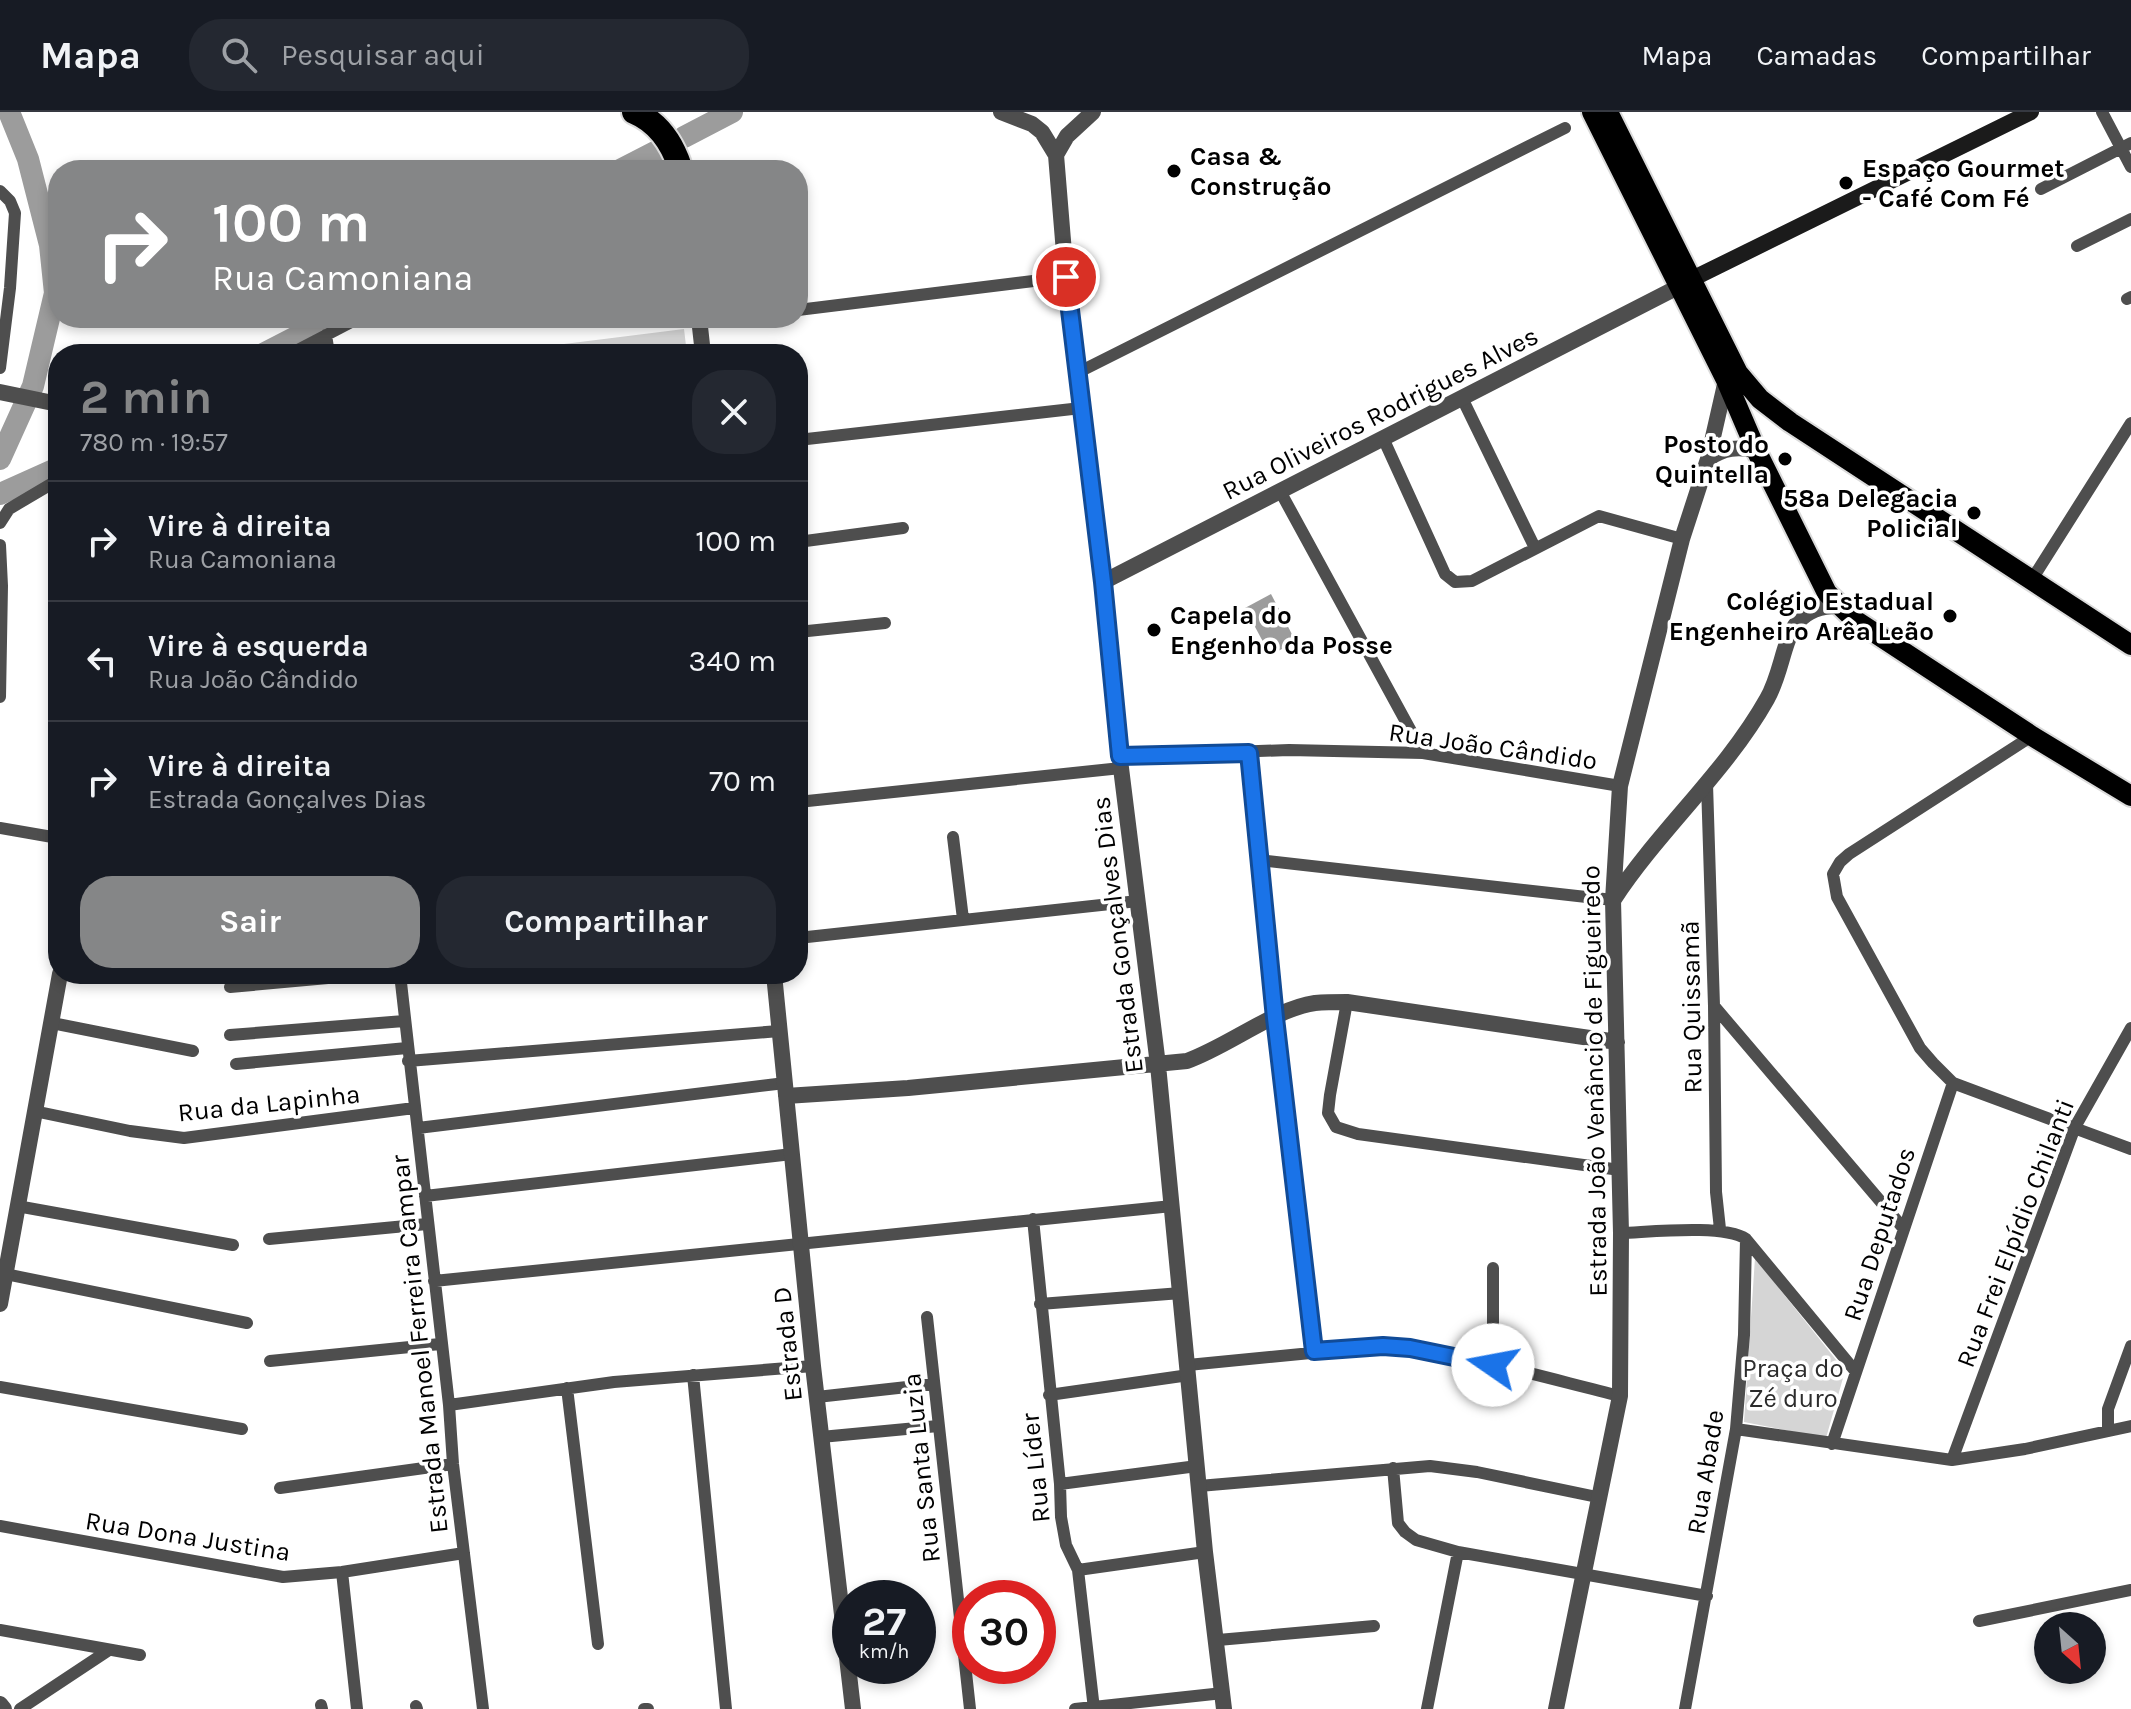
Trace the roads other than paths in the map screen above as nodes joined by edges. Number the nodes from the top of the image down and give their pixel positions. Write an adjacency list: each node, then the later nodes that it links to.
1 (634, 112): 11 (highway)
2 (1001, 112): 10 (street)
3 (1093, 112): 10 (street)
4 (1592, 112): 18 (main road)
5 (1608, 112): 18 (main road)
6 (2031, 112): 18 (main road, Rua Oliveiros Rodrigues Alves)
7 (2102, 112): 9 (street)
8 (1565, 128): 26 (street)
9 (2126, 145): 12 (street); 13 (street)
10 (1056, 155): 17 (street, Estrada Gonçalves Dias)
11 (676, 160)
12 (2131, 167)
13 (2041, 189)
14 (0, 191): 19 (street)
15 (2131, 219): 16 (street)
16 (2077, 246)
17 (1066, 277): 20 (street); 26 (street, Estrada Gonçalves Dias)
18 (1686, 283): 27 (main road); 29 (street, Rua Oliveiros Rodrigues Alves)
19 (5, 287): 25 (street)
20 (808, 309)
21 (340, 328): 22 (street)
22 (326, 335): 23 (street); 24 (street)
23 (309, 344)
24 (327, 344)
25 (0, 368)
26 (1077, 373): 31 (street, Estrada Gonçalves Dias)
27 (1732, 377): 32 (main road); 36 (main road); 37 (street, Estrada João Venâncio de Figueiredo)
28 (8, 394): 30 (street)
29 (1462, 398): 34 (street, Rua Oliveiros Rodrigues Alves); 45 (street)
30 (48, 402)
31 (1081, 408): 35 (street); 47 (street, Estrada Gonçalves Dias)
32 (1783, 417): 36 (main road); 46 (main road)
33 (2131, 423): 46 (street)
34 (1383, 438): 39 (street, Rua Oliveiros Rodrigues Alves); 45 (street)
35 (808, 439)
36 (1754, 445): 37 (street); 48 (main road)
37 (1708, 459): 42 (street, Estrada João Venâncio de Figueiredo)
38 (48, 486): 40 (street)
39 (1280, 491): 47 (street, Rua Oliveiros Rodrigues Alves); 55 (street)
40 (2, 519)
41 (903, 528): 43 (street)
42 (1682, 539): 45 (street); 58 (street, Estrada João Venâncio de Figueiredo)
43 (808, 541)
44 (0, 545): 52 (street)
45 (1535, 548)
46 (2031, 581): 51 (main road)
47 (1103, 582): 56 (street, Estrada Gonçalves Dias)
48 (1838, 606): 53 (main road); 57 (street)
49 (885, 623): 50 (street)
50 (808, 631)
51 (2131, 645)
52 (0, 697)
53 (2032, 736): 59 (main road); 87 (street)
54 (1249, 753): 55 (street, Rua João Cândido); 56 (street, Rua João Cândido); 64 (street)
55 (1423, 753): 58 (street, Rua João Cândido)
56 (1120, 762): 60 (street, Rua João Cândido); 66 (street, Estrada Gonçalves Dias)
57 (1707, 784): 65 (street); 75 (street, Rua Quissamã)
58 (1620, 786): 65 (street, Estrada João Venâncio de Figueiredo)
59 (2131, 796)
60 (808, 801)
61 (0, 828): 62 (street)
62 (48, 836)
63 (953, 837): 67 (street)
64 (1259, 860): 65 (street); 76 (street)
65 (1613, 900): 82 (street, Estrada João Venâncio de Figueiredo)
66 (1138, 901): 67 (street); 86 (street, Estrada Gonçalves Dias)
67 (963, 919): 68 (street)
68 (808, 937)
69 (58, 984): 78 (street)
70 (263, 984): 73 (street)
71 (401, 984): 77 (street, Estrada Manoel Ferreira Campar)
72 (775, 984): 80 (street, Estrada D)
73 (230, 987)
74 (1347, 1002): 76 (street); 82 (street); 95 (street)
75 (1714, 1006): 101 (street, Rua Quissamã); 102 (street)
76 (1275, 1018): 86 (street); 118 (street)
77 (404, 1021): 81 (street); 84 (street, Estrada Manoel Ferreira Campar)
78 (52, 1023): 83 (street); 90 (street)
79 (2131, 1028): 91 (street, Rua Frei Elpídio Chilanti)
80 (779, 1031): 84 (street); 88 (street, Estrada D)
81 (230, 1035)
82 (1617, 1042): 95 (street, Estrada João Venâncio de Figueiredo)
83 (193, 1051)
84 (407, 1054): 85 (street); 89 (street, Estrada Manoel Ferreira Campar)
85 (236, 1064)
86 (1158, 1065): 88 (street); 98 (street, Estrada Gonçalves Dias)
87 (1953, 1083): 91 (street); 102 (street, Rua Deputados)
88 (785, 1090): 92 (street); 94 (street, Estrada D)
89 (414, 1108): 90 (street, Rua da Lapinha); 92 (street, Estrada Manoel Ferreira Campar)
90 (34, 1111): 97 (street)
91 (2075, 1127): 93 (street); 139 (street, Rua Frei Elpídio Chilanti)
92 (418, 1128): 96 (street, Estrada Manoel Ferreira Campar)
93 (2131, 1149)
94 (792, 1154): 96 (street); 107 (street, Estrada D)
95 (1620, 1170): 103 (street, Estrada João Venâncio de Figueiredo)
96 (425, 1196): 100 (street, Estrada Manoel Ferreira Campar)
97 (17, 1206): 106 (street); 109 (street)
98 (1172, 1206): 99 (street); 111 (street, Estrada Gonçalves Dias)
99 (1033, 1219): 107 (street); 113 (street, Rua Líder)
100 (427, 1224): 104 (street); 110 (street, Estrada Manoel Ferreira Campar)
101 (1720, 1229): 103 (street); 105 (street)
102 (1904, 1229): 123 (street, Rua Deputados)
103 (1621, 1233): 129 (street, Estrada João Venâncio de Figueiredo)
104 (269, 1239)
105 (1746, 1239): 123 (street); 135 (street, Rua Abade)
106 (233, 1245)
107 (802, 1245): 110 (street); 121 (street, Estrada D)
108 (1493, 1268): 120 (street)
109 (2, 1273): 112 (street); 115 (street)
110 (434, 1281): 116 (street, Estrada Manoel Ferreira Campar)
111 (1181, 1293): 113 (street); 122 (street, Estrada Gonçalves Dias)
112 (0, 1304)
113 (1040, 1304): 128 (street, Rua Líder)
114 (927, 1317): 125 (street, Rua Santa Luzia)
115 (247, 1323)
116 (440, 1344): 119 (street); 131 (street, Estrada Manoel Ferreira Campar)
117 (2131, 1346): 136 (street)
118 (1314, 1351): 120 (street); 122 (street)
119 (270, 1361)
120 (1493, 1365): 129 (street)
121 (813, 1366): 124 (street); 130 (street, Estrada D)
122 (1188, 1370): 128 (street); 141 (street, Estrada Gonçalves Dias)
123 (1856, 1372): 138 (street, Rua Deputados)
124 (693, 1375): 127 (street); 170 (street)
125 (934, 1384): 130 (street); 132 (street, Rua Santa Luzia)
126 (0, 1387): 134 (street)
127 (567, 1388): 131 (street); 160 (street)
128 (1049, 1395): 143 (street, Rua Líder)
129 (1620, 1396): 146 (street, Estrada João Venâncio de Figueiredo)
130 (817, 1397): 137 (street, Estrada D)
131 (449, 1405): 140 (street, Estrada Manoel Ferreira Campar)
132 (938, 1426): 137 (street); 172 (street, Rua Santa Luzia)
133 (2131, 1426): 136 (street)
134 (242, 1429)
135 (1736, 1429): 138 (street); 155 (street, Rua Abade)
136 (2108, 1431): 139 (street)
137 (821, 1437): 171 (street, Estrada D)
138 (1832, 1444): 139 (street)
139 (1952, 1460)
140 (453, 1464): 145 (street); 150 (street, Estrada Manoel Ferreira Campar)
141 (1197, 1466): 143 (street); 144 (street, Estrada Gonçalves Dias)
142 (1393, 1468): 144 (street); 146 (street); 149 (street)
143 (1060, 1484): 151 (street, Rua Líder)
144 (1199, 1486): 148 (street, Estrada Gonçalves Dias)
145 (280, 1488)
146 (1597, 1497): 153 (street, Estrada João Venâncio de Figueiredo)
147 (0, 1526): 152 (street, Rua Dona Justina)
148 (1205, 1552): 151 (street); 159 (street, Estrada Gonçalves Dias)
149 (1458, 1552): 153 (street); 174 (street)
150 (464, 1553): 152 (street, Rua Dona Justina); 169 (street, Estrada Manoel Ferreira Campar)
151 (1078, 1570): 165 (street, Rua Líder)
152 (342, 1572): 168 (street)
153 (1584, 1573): 155 (street); 175 (street, Estrada João Venâncio de Figueiredo)
154 (2131, 1590): 156 (street)
155 (1707, 1596): 176 (street, Rua Abade)
156 (1979, 1621)
157 (1374, 1626): 159 (street)
158 (0, 1630): 161 (street)
159 (1218, 1640): 163 (street, Estrada Gonçalves Dias)
160 (598, 1644)
161 (109, 1650): 162 (street); 167 (street)
162 (140, 1655)
163 (1224, 1701): 165 (street)
164 (0, 1704): 166 (street)
165 (1094, 1708): 173 (street)
166 (4, 1709)
167 (20, 1709)
168 (357, 1709)
169 (483, 1709)
170 (726, 1709)
171 (853, 1709)
172 (970, 1709)
173 (1075, 1709)
174 (1427, 1709)
175 (1556, 1709)
176 (1685, 1709)

